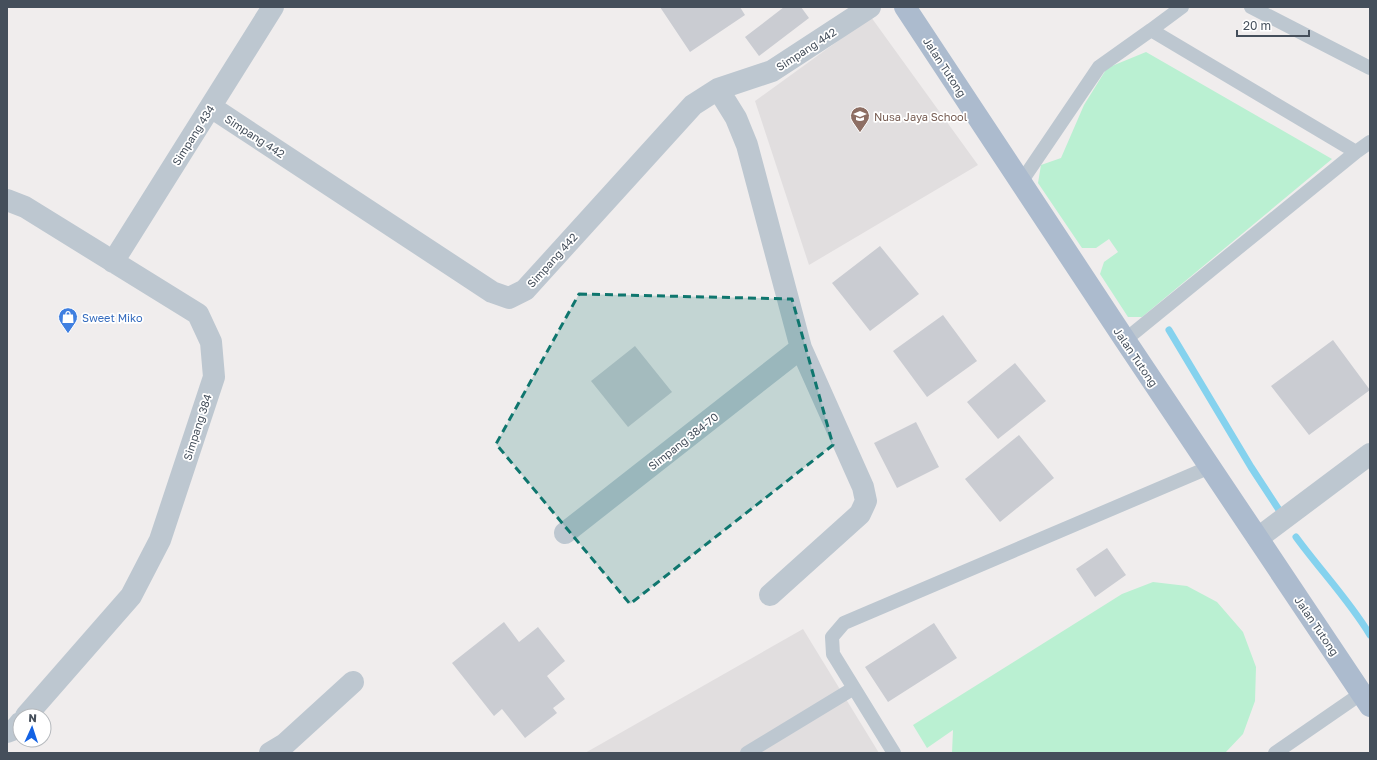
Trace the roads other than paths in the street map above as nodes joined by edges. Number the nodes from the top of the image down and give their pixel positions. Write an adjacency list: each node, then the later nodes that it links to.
1 (273, 7): 9 (street, Simpang 434)
2 (870, 7): 8 (street, Simpang 442)
3 (905, 7): 12 (main road, Jalan Tutong)
4 (1182, 7): 6 (lane)
5 (1251, 7): 7 (lane)
6 (1151, 30): 11 (lane); 12 (lane)
7 (1370, 68)
8 (718, 90): 9 (street, Simpang 442); 16 (street)
9 (211, 107): 14 (street, Simpang 434)
10 (1370, 142): 11 (lane)
11 (1356, 152): 15 (lane)
12 (1020, 182): 15 (main road, Jalan Tutong)
13 (7, 200): 14 (street, Simpang 384)
14 (112, 262): 25 (street, Simpang 384)
15 (1125, 340): 18 (main road, Jalan Tutong)
16 (801, 348): 19 (street, Simpang 384-70); 21 (street)
17 (1370, 454): 20 (street)
18 (1210, 467): 20 (main road, Jalan Tutong); 23 (lane)
19 (565, 533)
20 (1258, 538): 24 (main road, Jalan Tutong)
21 (770, 595)
22 (353, 682): 26 (street)
23 (854, 688): 27 (lane); 28 (lane)
24 (1366, 700): 29 (lane)
25 (33, 708)
26 (270, 753)
27 (747, 753)
28 (894, 753)
29 (1275, 753)

